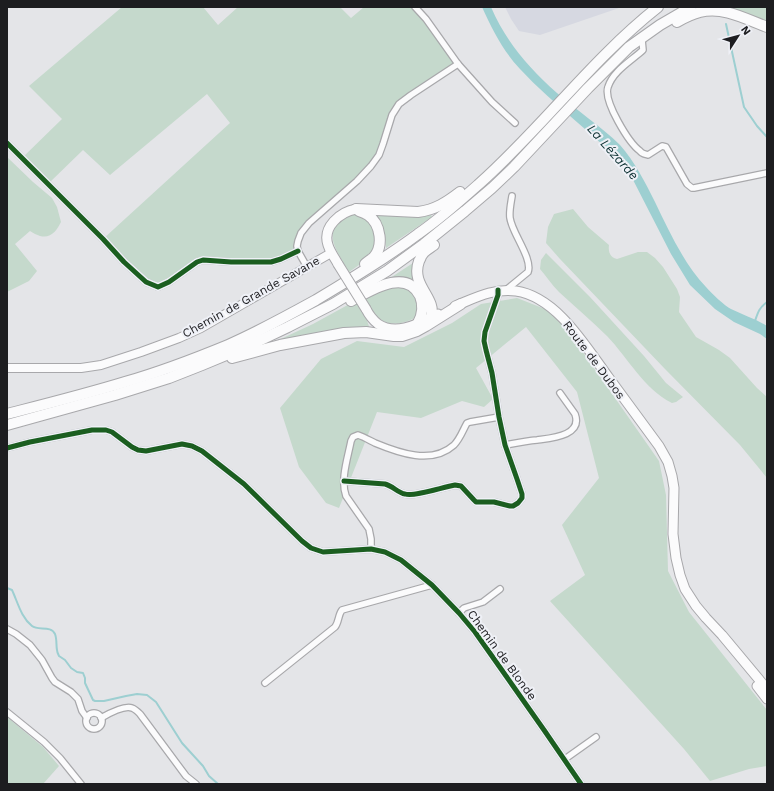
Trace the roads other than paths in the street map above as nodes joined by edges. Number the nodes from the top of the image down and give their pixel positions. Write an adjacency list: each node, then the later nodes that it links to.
1 (415, 7): 9 (street)
2 (658, 7): 6 (highway)
3 (667, 7): 6 (highway)
4 (691, 7): 8 (highway)
5 (767, 27): 7 (highway)
6 (624, 36): 11 (highway)
7 (642, 40): 8 (highway); 14 (street)
8 (629, 47): 13 (highway)
9 (458, 64): 10 (street); 17 (street)
10 (515, 122)
11 (524, 140): 16 (highway); 23 (highway)
12 (7, 143): 17 (street)
13 (514, 167): 21 (highway); 26 (highway)
14 (767, 173)
15 (512, 196): 20 (street)
16 (356, 209): 18 (main road); 23 (highway)
17 (298, 251): 19 (street)
18 (331, 253): 19 (street, Chemin de Grande Savane); 25 (main road, Route de Dubos, bridge)
19 (307, 267): 28 (street, Chemin de Grande Savane)
20 (502, 290): 22 (main road, Route de Dubos); 31 (street); 40 (main road, Route de Dubos)
21 (430, 302): 22 (highway); 24 (highway)
22 (456, 305): 24 (main road, Route de Dubos); 27 (highway)
23 (291, 314): 30 (highway)
24 (431, 317): 25 (main road, Route de Dubos)
25 (418, 323): 26 (highway)
26 (288, 327): 27 (highway)
27 (202, 365): 32 (highway)
28 (7, 368)
29 (560, 393): 33 (street)
30 (7, 414)
31 (499, 417): 33 (street); 35 (street)
32 (7, 425)
33 (505, 444): 35 (street)
34 (7, 448): 36 (street, Chemin de Blonde)
35 (344, 480): 36 (street)
36 (371, 549): 37 (street, Chemin de Blonde)
37 (432, 585): 39 (street, Chemin de Blonde); 42 (street)
38 (500, 589): 39 (street)
39 (459, 613): 49 (street, Chemin de Blonde)
40 (706, 618): 43 (main road, Route de Dubos); 44 (main road, Route de Dubos)
41 (7, 629): 46 (street)
42 (265, 683)
43 (767, 690)
44 (767, 699)
45 (7, 712): 50 (street)
46 (87, 718): 47 (street); 47 (street)
47 (101, 718): 51 (street)
48 (596, 737): 49 (street)
49 (565, 759): 52 (street, Chemin de Blonde)
50 (81, 784)
51 (196, 784)
52 (581, 784)

